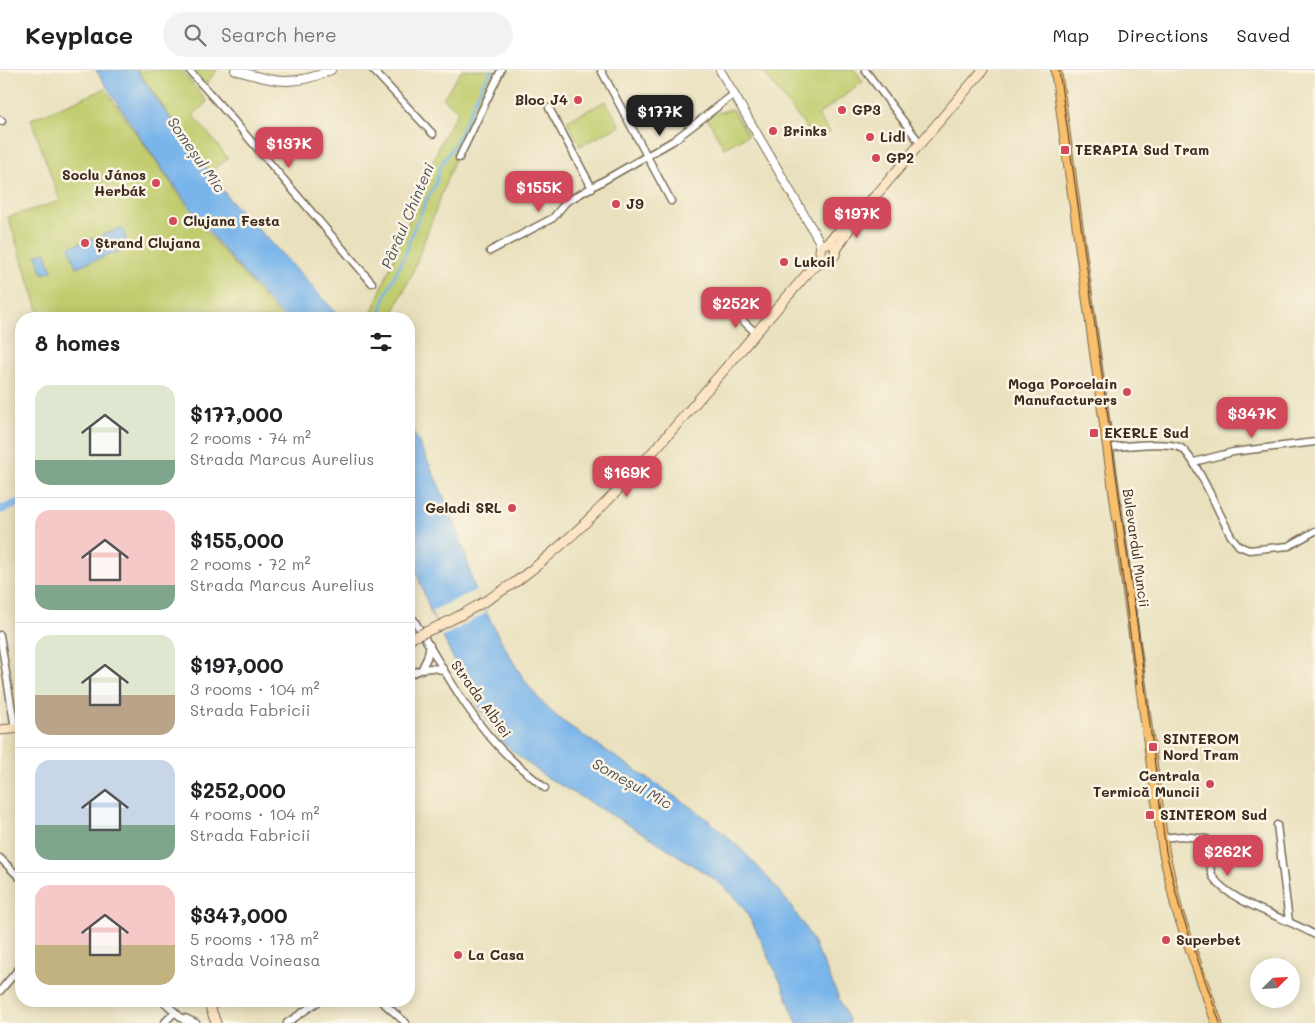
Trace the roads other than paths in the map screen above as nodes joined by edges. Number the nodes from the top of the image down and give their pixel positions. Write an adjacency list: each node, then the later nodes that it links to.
1 (189, 70): 24 (street)
2 (235, 70): 3 (street)
3 (331, 70)
4 (373, 70): 13 (street)
5 (501, 70): 16 (street)
6 (601, 70): 15 (street)
7 (720, 70): 11 (street)
8 (865, 70): 14 (street)
9 (983, 70): 14 (main road)
10 (1056, 70): 28 (main road, Bulevardul Muncii)
11 (734, 94): 15 (street); 20 (street)
12 (549, 108): 17 (street)
13 (433, 134)
14 (920, 143): 19 (main road)
15 (648, 157): 17 (street); 18 (street)
16 (459, 158)
17 (592, 188): 21 (street)
18 (671, 201)
19 (858, 214): 20 (main road); 22 (main road)
20 (822, 245): 22 (main road); 22 (main road); 23 (main road)
21 (490, 251)
22 (832, 255): 23 (main road)
23 (814, 266): 26 (main road)
24 (372, 284)
25 (730, 309): 26 (street)
26 (756, 333): 33 (main road, bridge)
27 (1315, 442): 29 (street)
28 (1107, 448): 29 (street); 43 (main road, Bulevardul Muncii)
29 (1194, 462): 30 (street)
30 (1315, 531)
31 (415, 622): 34 (street, Strada Albiei)
32 (0, 635): 38 (street)
33 (415, 636)
34 (430, 645): 35 (street); 36 (street, Strada Albiei)
35 (422, 668): 36 (street); 37 (street)
36 (444, 671): 41 (street, Strada Albiei)
37 (415, 672)
38 (15, 712)
39 (15, 728): 40 (main road)
40 (0, 730)
41 (545, 788)
42 (1277, 825): 46 (street)
43 (1162, 838): 46 (street); 62 (main road, Bulevardul Muncii)
44 (0, 858): 45 (street)
45 (15, 871)
46 (1290, 921): 47 (street)
47 (1315, 935)
48 (15, 973): 49 (street)
49 (0, 991)
50 (170, 1007): 54 (street)
51 (210, 1007): 59 (main road)
52 (310, 1007): 60 (street)
53 (388, 1007): 61 (street)
54 (175, 1012): 55 (street); 56 (street)
55 (181, 1016): 57 (street); 58 (street)
56 (164, 1023)
57 (187, 1023)
58 (196, 1023)
59 (216, 1023)
60 (287, 1023)
61 (406, 1023)
62 (1217, 1023)

